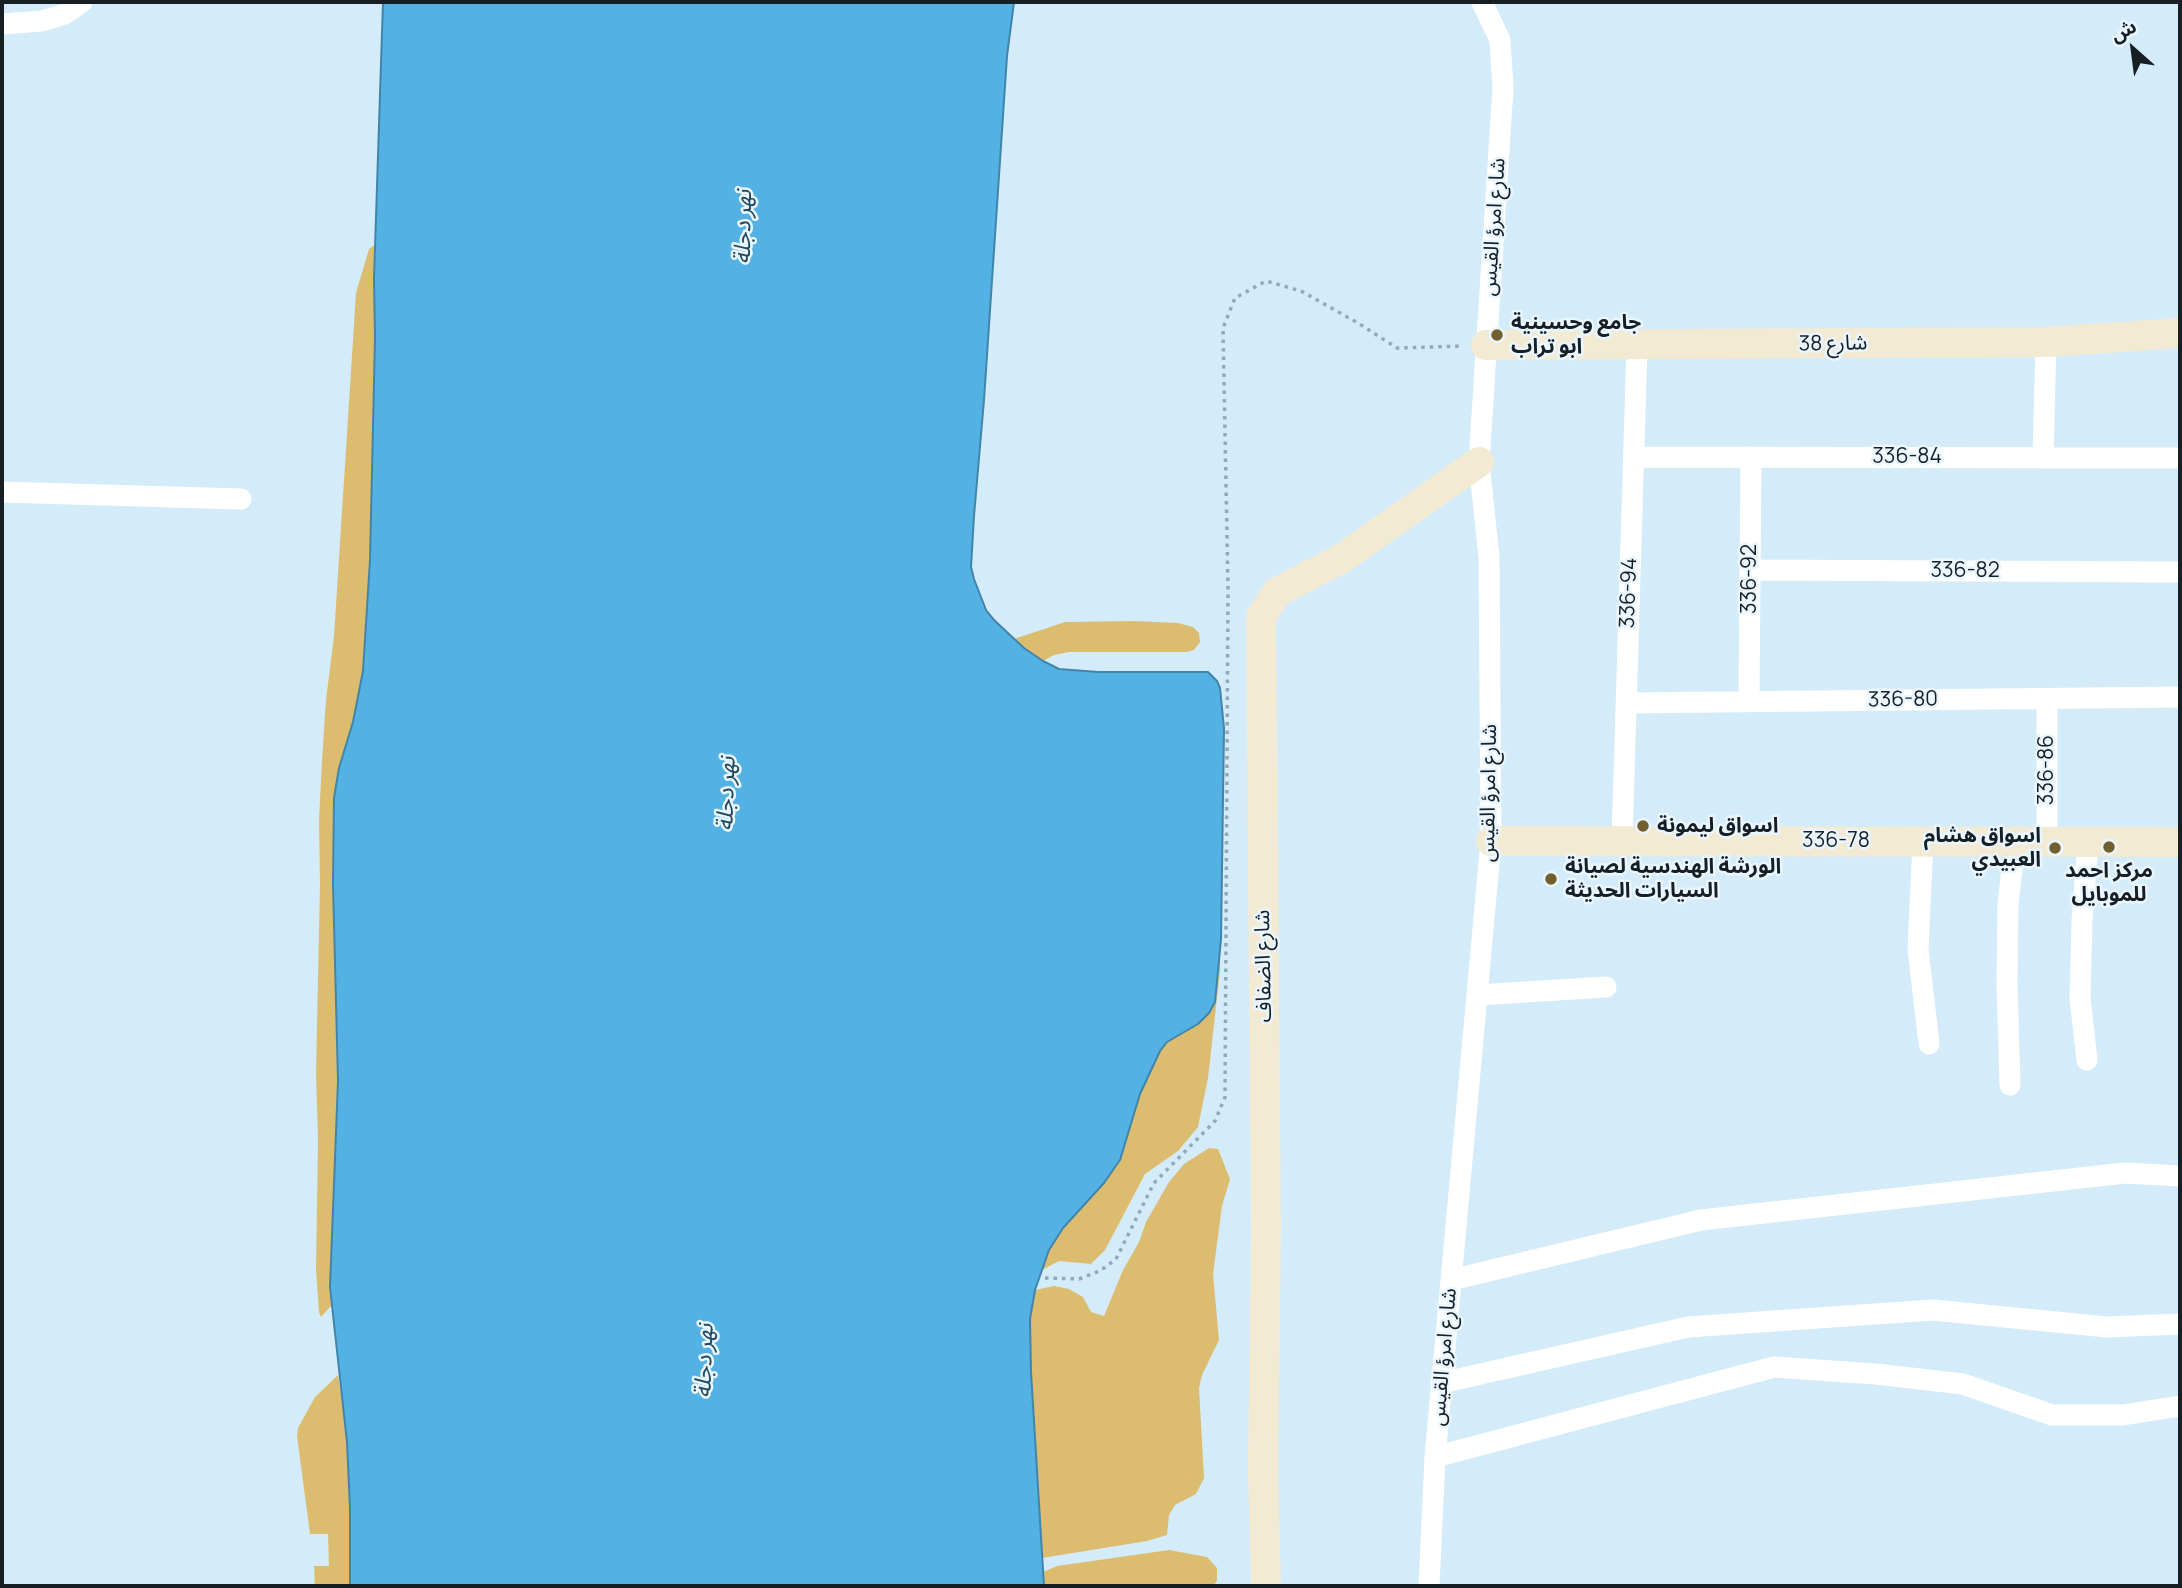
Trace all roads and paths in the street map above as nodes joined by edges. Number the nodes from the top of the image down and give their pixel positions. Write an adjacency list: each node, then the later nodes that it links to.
1 (82, 2): 3 (street)
2 (1482, 2): 6 (street, شارع امرؤ القيس)
3 (2, 24)
4 (2180, 332): 5 (street, شارع 38)
5 (2046, 342): 7 (street, شارع 38); 10 (street)
6 (1486, 345): 7 (street, شارع 38); 12 (street, شارع امرؤ القيس)
7 (1637, 345): 8 (street, 336-94)
8 (1634, 457): 9 (street, 336-84); 20 (street, 336-94)
9 (1751, 457): 10 (street, 336-84); 15 (street, 336-92)
10 (2043, 458): 11 (street, 336-84)
11 (2180, 458)
12 (1479, 462): 21 (street, شارع امرؤ القيس); 39 (street, شارع الضفاف)
13 (2, 492): 14 (street)
14 (241, 499)
15 (1750, 570): 16 (street, 336-82); 19 (street, 336-92)
16 (2180, 572)
17 (2180, 697): 18 (street, 336-80)
18 (2047, 699): 19 (street, 336-80); 25 (street, 336-86)
19 (1749, 701): 20 (street, 336-80)
20 (1626, 703): 22 (street, 336-94)
21 (1491, 841): 22 (street, 336-78); 29 (street, شارع امرؤ القيس)
22 (1622, 841): 23 (street, 336-78)
23 (1923, 841): 24 (street, 336-78); 30 (street)
24 (2015, 842): 25 (street, 336-78); 32 (street)
25 (2047, 842): 26 (street, 336-78)
26 (2088, 842): 27 (street, 336-78); 31 (street)
27 (2180, 842)
28 (1606, 987): 29 (street)
29 (1477, 995): 34 (street, شارع امرؤ القيس)
30 (1930, 1044)
31 (2087, 1059)
32 (2010, 1085)
33 (2180, 1176): 34 (street)
34 (1451, 1280): 36 (street, شارع امرؤ القيس)
35 (2180, 1324): 36 (street)
36 (1441, 1382): 38 (street, شارع امرؤ القيس)
37 (2180, 1406): 38 (street)
38 (1435, 1457): 40 (street, شارع امرؤ القيس)
39 (1266, 1586)
40 (1429, 1586)

